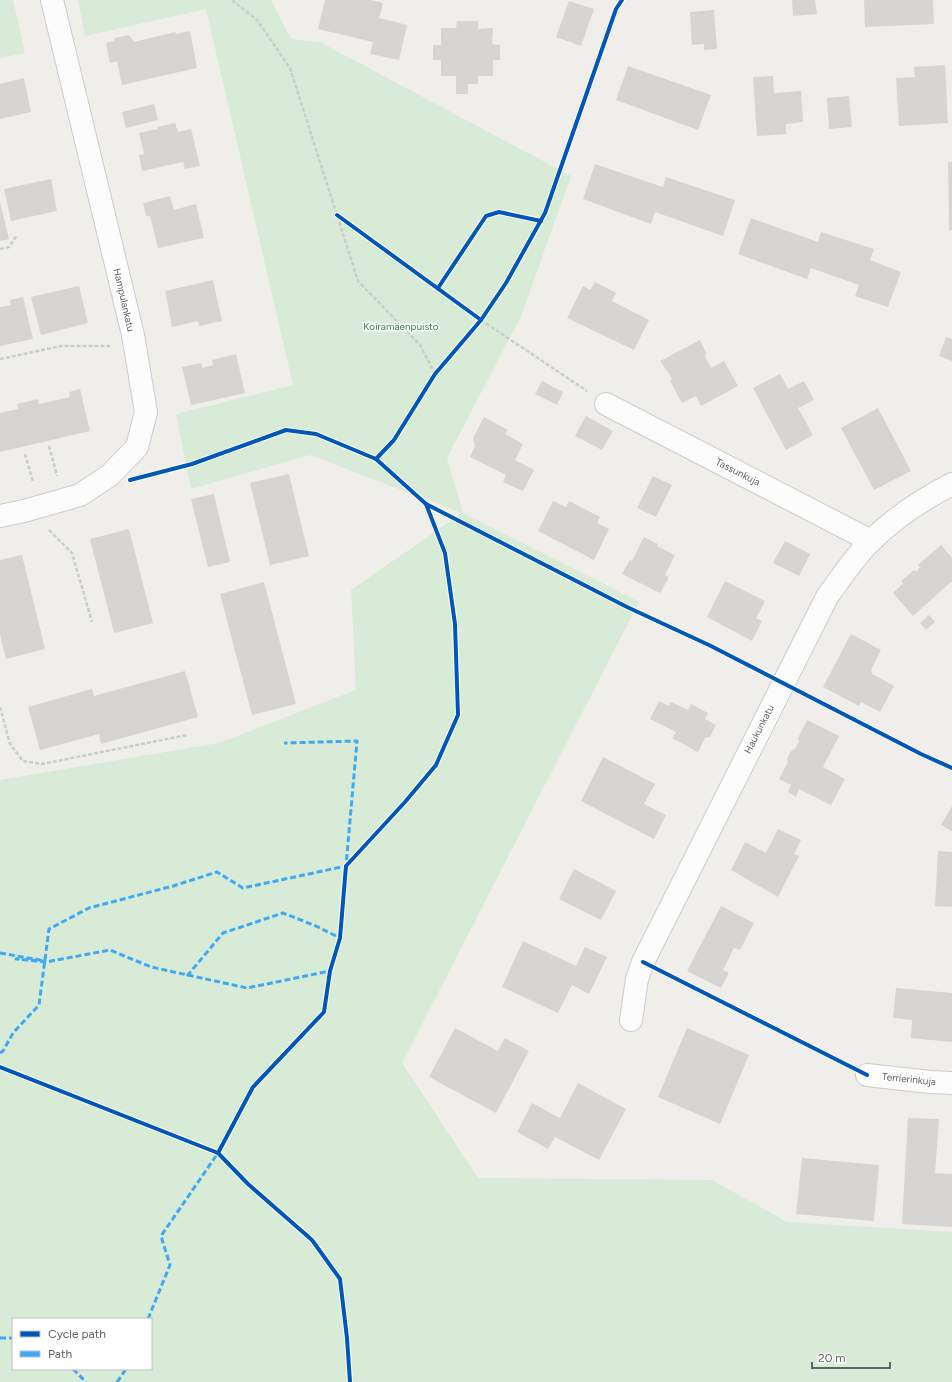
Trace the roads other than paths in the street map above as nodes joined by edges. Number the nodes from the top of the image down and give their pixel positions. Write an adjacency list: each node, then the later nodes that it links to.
1 (52, 0): 4 (street, Hampulankatu)
2 (606, 404): 5 (street, Tassunkuja)
3 (952, 484): 5 (street, Haukunkatu)
4 (0, 516)
5 (871, 541): 6 (street, Haukunkatu)
6 (631, 1020)
7 (867, 1075): 8 (street, Terrierinkuja)
8 (952, 1083)

